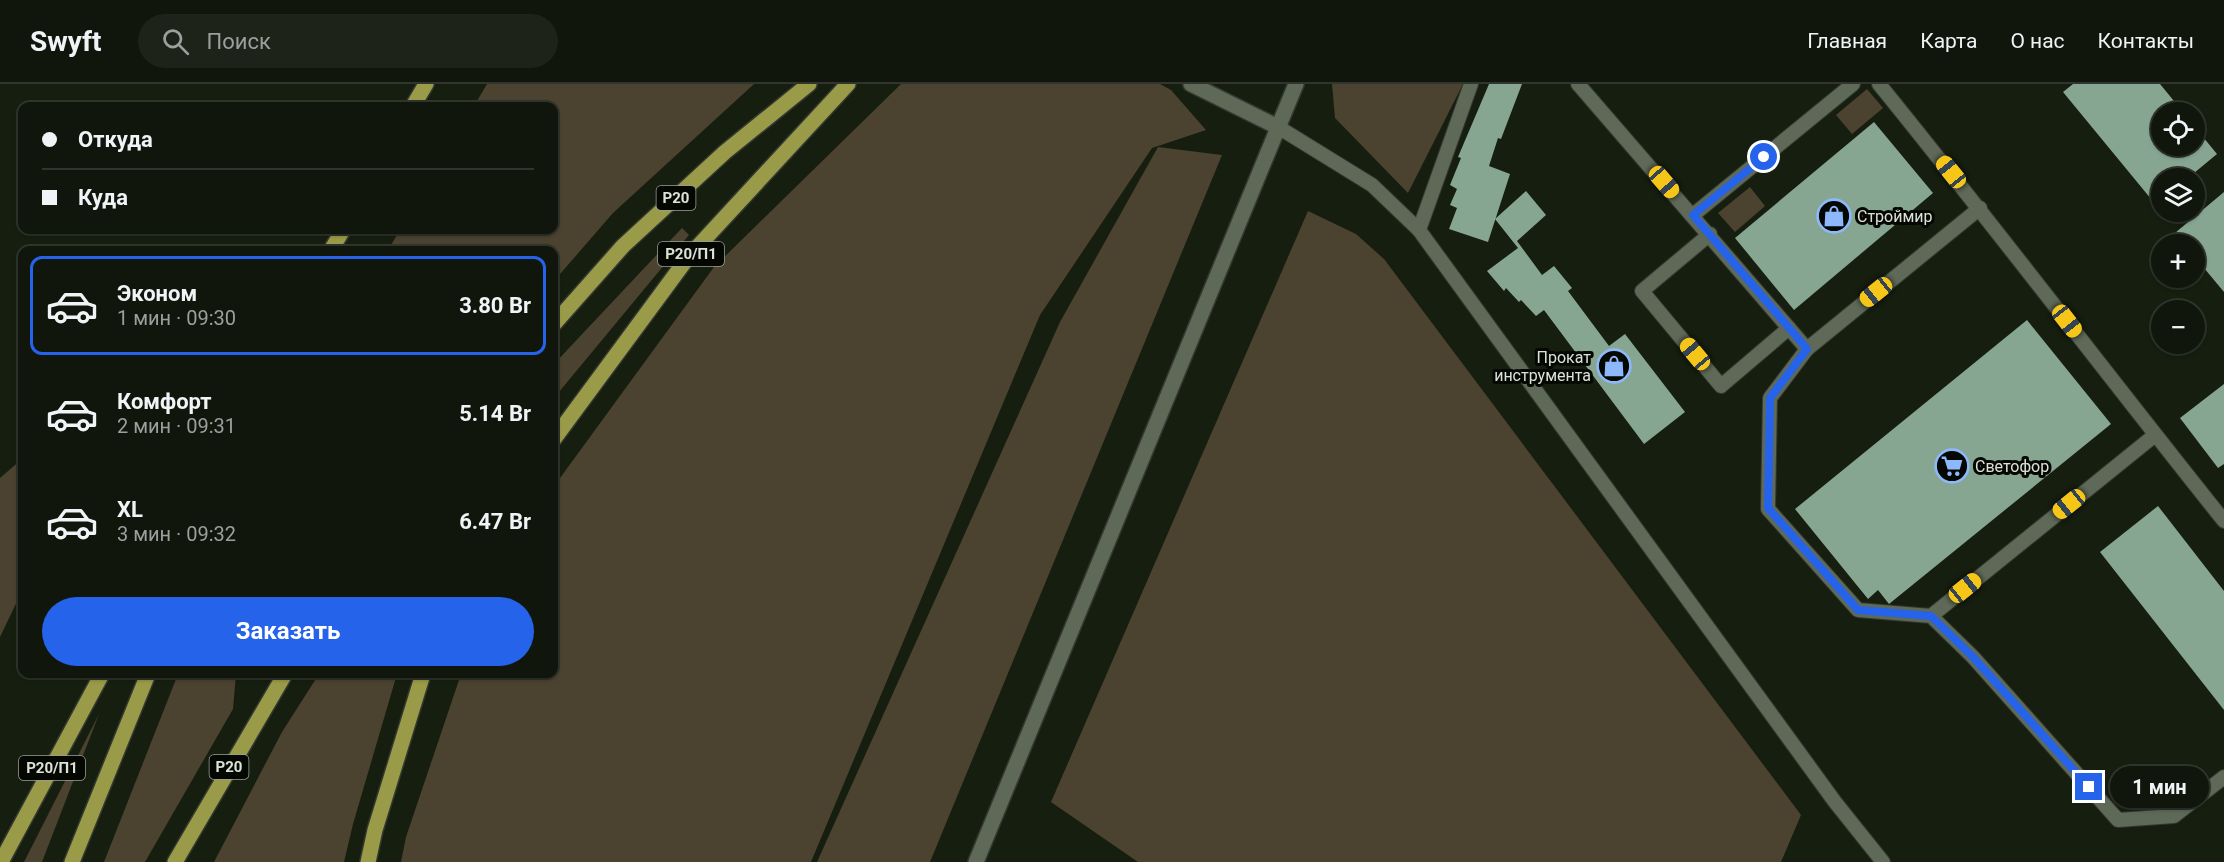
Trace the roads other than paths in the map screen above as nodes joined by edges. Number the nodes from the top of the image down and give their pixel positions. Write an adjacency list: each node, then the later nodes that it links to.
1 (426, 84): 10 (main road)
2 (809, 84): 16 (main road, Р20)
3 (848, 84): 19 (main road, Р20/П1)
4 (1191, 84): 11 (street)
5 (1296, 84): 11 (street)
6 (1471, 84): 14 (lane)
7 (1578, 84): 13 (lane)
8 (1853, 84): 13 (lane)
9 (1879, 84): 12 (lane)
10 (415, 102)
11 (1278, 127): 14 (lane); 32 (street)
12 (1980, 208): 18 (lane); 20 (lane)
13 (1693, 215): 15 (lane)
14 (1419, 230): 33 (lane)
15 (1710, 234): 17 (lane); 17 (lane)
16 (558, 319)
17 (1789, 328): 18 (lane)
18 (1807, 349): 22 (lane)
19 (558, 434)
20 (2155, 435): 21 (lane); 22 (lane)
21 (2224, 521)
22 (1931, 616): 27 (lane)
23 (100, 678): 28 (main road, Р20/П1)
24 (146, 678): 29 (main road)
25 (283, 678): 30 (main road, Р20)
26 (422, 678): 31 (main road)
27 (2224, 777)
28 (1, 862)
29 (72, 862)
30 (175, 862)
31 (368, 862)
32 (976, 862)
33 (1883, 862)

